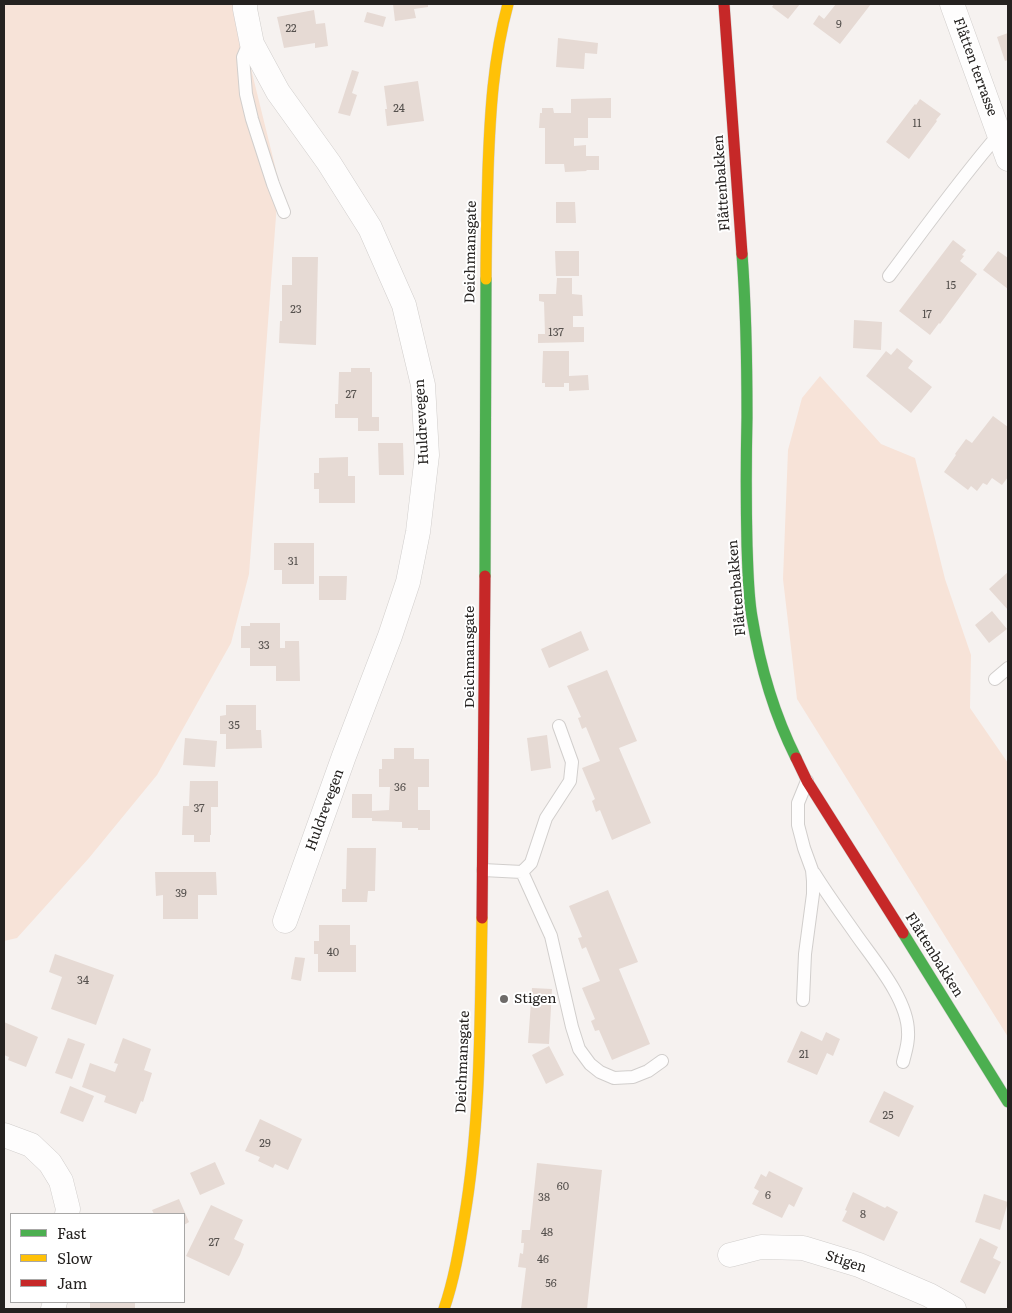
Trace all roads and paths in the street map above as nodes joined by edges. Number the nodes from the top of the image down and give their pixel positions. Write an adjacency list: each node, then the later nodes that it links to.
1 (245, 4): 5 (street, Huldrevegen)
2 (508, 4): 14 (street, Deichmansgate)
3 (724, 4): 13 (street, Flåttenbakken)
4 (952, 4): 6 (street, Flåtten terrasse)
5 (252, 44): 8 (lane); 17 (street, Huldrevegen)
6 (999, 134): 7 (street, Flåtten terrasse); 9 (lane)
7 (1008, 159)
8 (284, 212)
9 (889, 276)
10 (1008, 668): 11 (lane)
11 (996, 680)
12 (559, 726): 16 (lane)
13 (807, 781): 15 (lane); 21 (street, Flåttenbakken)
14 (483, 870): 16 (lane); 25 (street, Deichmansgate)
15 (812, 870): 18 (lane); 20 (lane)
16 (522, 872): 19 (lane)
17 (285, 921)
18 (803, 1000)
19 (662, 1061)
20 (903, 1062)
21 (1008, 1102)
22 (4, 1135): 23 (street)
23 (67, 1213)
24 (730, 1255): 26 (street, Stigen)
25 (444, 1309)
26 (954, 1309)

